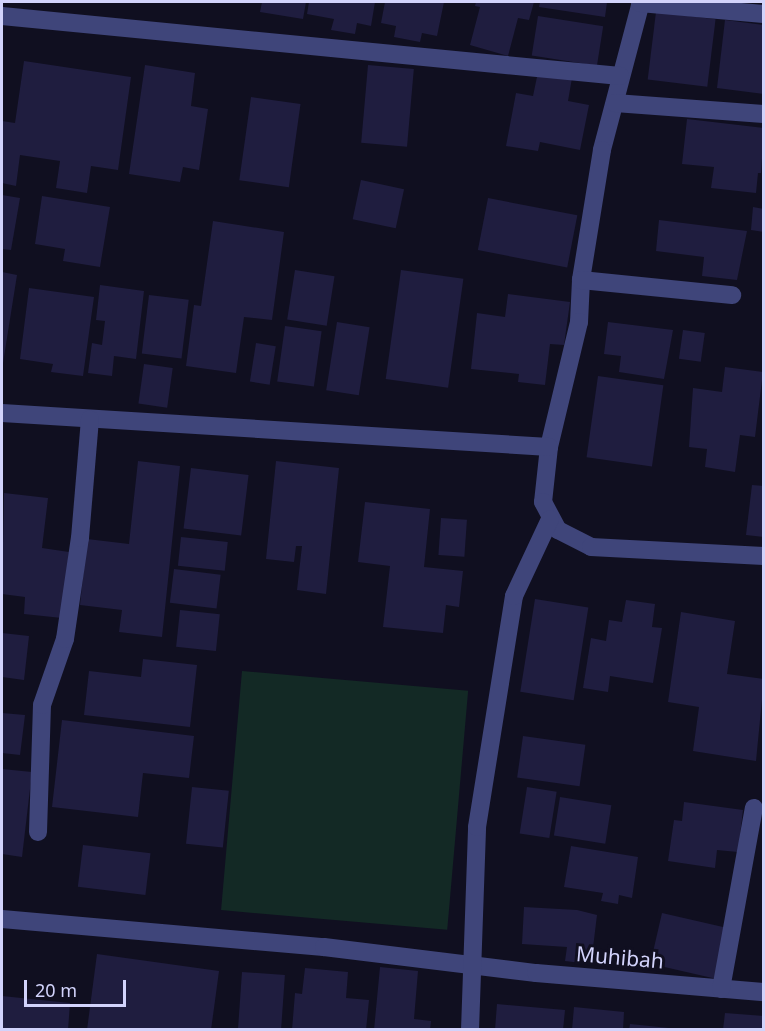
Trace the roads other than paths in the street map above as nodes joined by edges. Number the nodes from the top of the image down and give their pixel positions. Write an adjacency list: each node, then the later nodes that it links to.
1 (640, 2): 2 (street); 4 (street)
2 (764, 14)
3 (2, 16): 4 (street)
4 (620, 76): 5 (street)
5 (615, 103): 6 (street); 7 (street)
6 (764, 114)
7 (581, 280): 8 (street); 11 (street)
8 (732, 295)
9 (2, 413): 10 (street)
10 (90, 419): 11 (street); 15 (street)
11 (549, 447): 12 (street)
12 (550, 519): 13 (street); 17 (street)
13 (764, 556)
14 (754, 808): 18 (street)
15 (38, 832)
16 (2, 919): 17 (street, Muhibah)
17 (474, 963): 18 (street, Muhibah); 20 (street)
18 (721, 989): 19 (street, Muhibah)
19 (764, 992)
20 (470, 1029)

